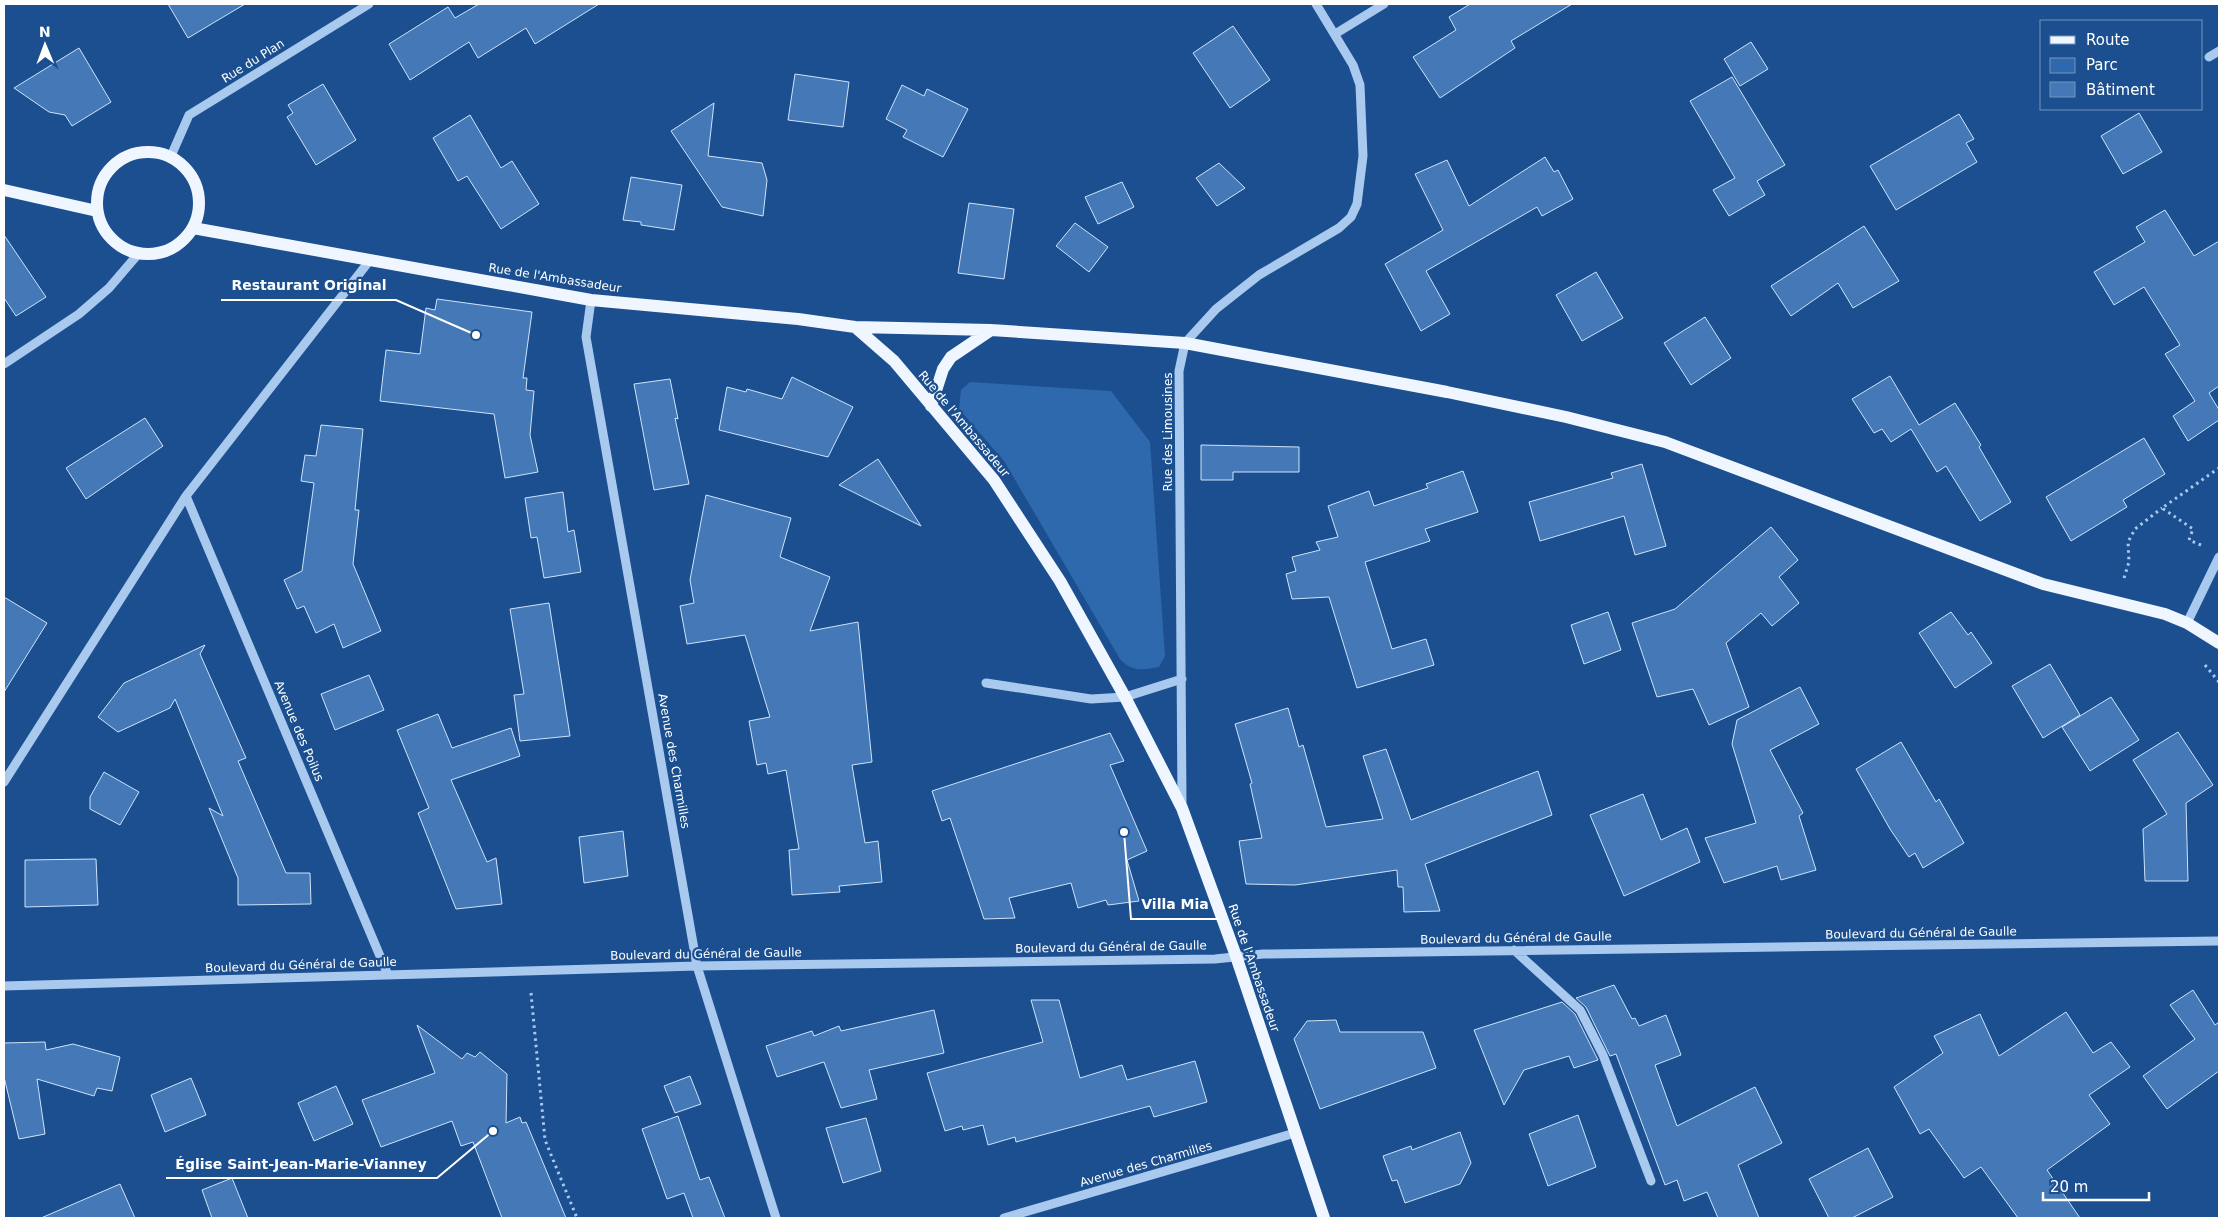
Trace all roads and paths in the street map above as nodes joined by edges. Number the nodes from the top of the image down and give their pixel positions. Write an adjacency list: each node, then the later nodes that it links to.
1 (370, 4): 7 (street, Rue du Plan)
2 (1316, 4): 4 (street)
3 (1384, 4): 4 (street)
4 (1335, 34): 16 (street)
5 (2219, 51): 6 (street)
6 (2208, 57)
7 (171, 156): 9 (main road); 10 (main road)
8 (4, 190): 9 (main road)
9 (97, 211): 11 (main road)
10 (193, 228): 11 (main road); 12 (main road, Rue de l'Ambassadeur)
11 (139, 253): 17 (street)
12 (370, 260): 13 (main road, Rue de l'Ambassadeur); 20 (street)
13 (591, 300): 14 (main road, Rue de l'Ambassadeur); 37 (street, Avenue des Charmilles)
14 (855, 327): 15 (main road); 18 (main road, Rue de l'Ambassadeur)
15 (991, 330): 16 (main road); 18 (main road)
16 (1185, 343): 25 (main road); 28 (street, Rue des Limousines)
17 (4, 364)
18 (931, 406): 31 (main road, Rue de l'Ambassadeur)
19 (2219, 468): 21 (path)
20 (186, 496): 32 (street); 39 (street, Avenue des Poilus)
21 (2162, 508): 22 (path); 24 (path)
22 (2202, 546)
23 (2219, 557): 25 (street)
24 (2124, 579)
25 (2187, 623): 26 (main road)
26 (2219, 643)
27 (2198, 660): 29 (path)
28 (1182, 679): 31 (street); 33 (street, Rue des Limousines)
29 (2219, 682)
30 (986, 683): 31 (street)
31 (1125, 697): 33 (main road, Rue de l'Ambassadeur)
32 (4, 782)
33 (1182, 808): 36 (main road, Rue de l'Ambassadeur)
34 (2219, 941): 35 (street, Boulevard du Général de Gaulle)
35 (1514, 950): 36 (street, Boulevard du Général de Gaulle); 42 (street)
36 (1236, 956): 37 (street, Boulevard du Général de Gaulle); 41 (main road, Rue de l'Ambassadeur)
37 (697, 966): 38 (street, Boulevard du Général de Gaulle); 44 (street, Avenue des Charmilles)
38 (529, 970): 39 (street, Boulevard du Général de Gaulle); 43 (path)
39 (388, 975): 40 (street, Boulevard du Général de Gaulle)
40 (4, 986)
41 (1295, 1133): 45 (street, Avenue des Charmilles); 46 (main road, Rue de l'Ambassadeur)
42 (1651, 1181)
43 (577, 1218)
44 (776, 1218)
45 (1004, 1218)
46 (1324, 1218)

